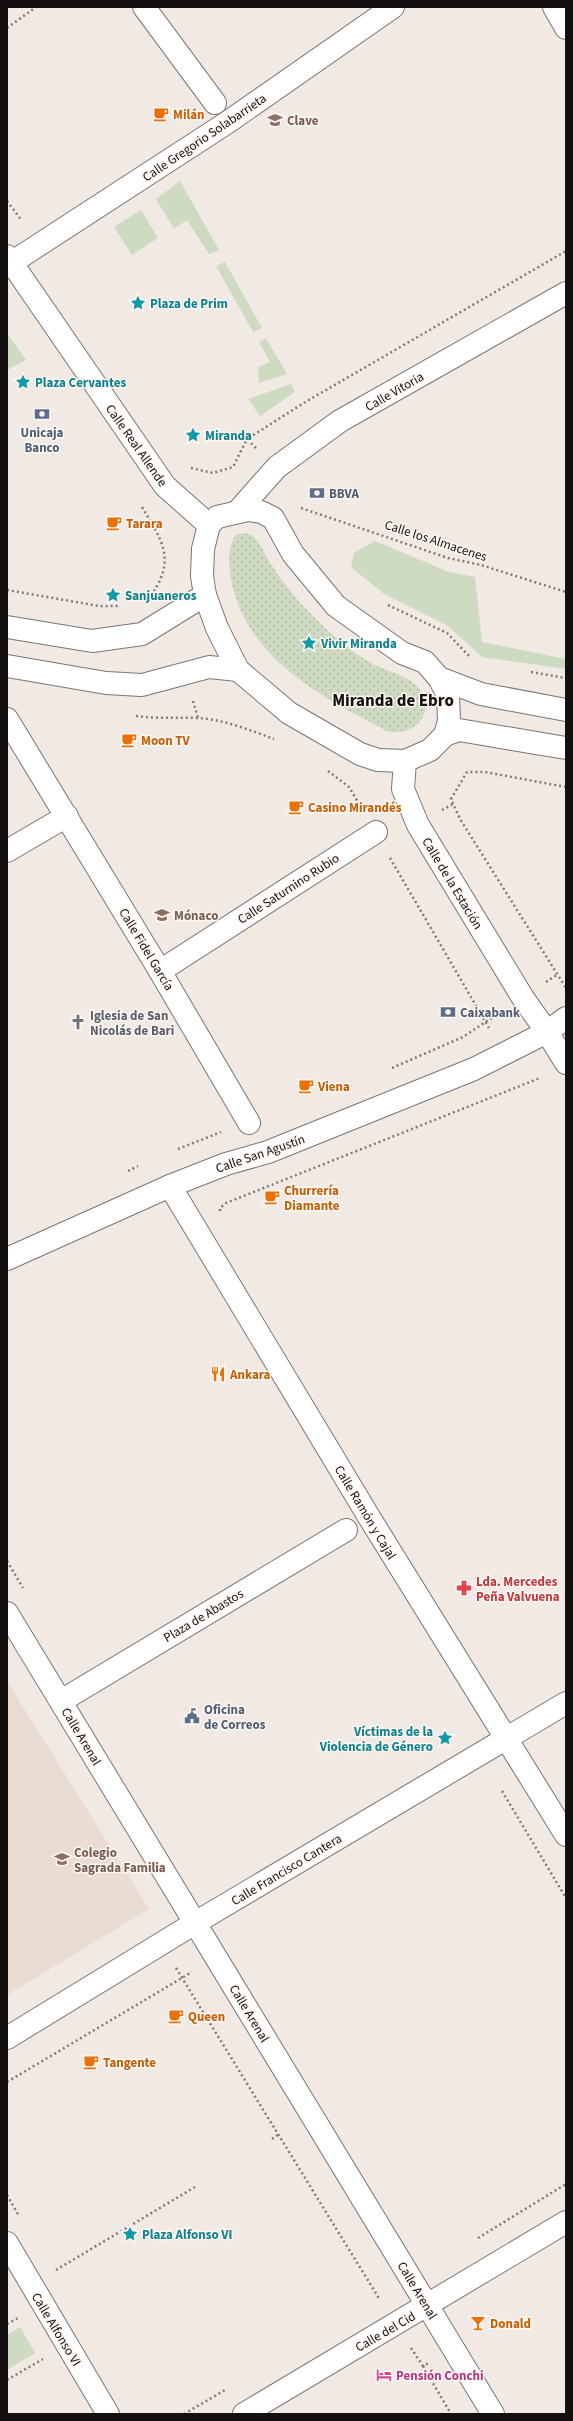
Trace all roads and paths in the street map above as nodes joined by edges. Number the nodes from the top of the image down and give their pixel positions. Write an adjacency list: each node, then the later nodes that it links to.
1 (36, 7): 5 (path)
2 (144, 7): 7 (street)
3 (393, 7): 9 (street, Calle Gregorio Solabarrieta)
4 (554, 7): 6 (street)
5 (7, 28)
6 (566, 28)
7 (215, 103)
8 (566, 251): 11 (path)
9 (9, 259): 19 (street, Calle Real Allende)
10 (566, 293): 12 (street, Calle Vitoria)
11 (247, 439): 12 (path); 13 (path)
12 (277, 467): 17 (street, Calle Vitoria)
13 (188, 468)
14 (297, 503): 16 (path)
15 (141, 504): 21 (path)
16 (300, 508): 18 (path); 22 (path, Calle los Almacenes)
17 (238, 511): 19 (street); 32 (street)
18 (303, 514)
19 (209, 525): 24 (street)
20 (7, 590): 26 (path)
21 (154, 590): 23 (path); 27 (path)
22 (566, 592)
23 (148, 594)
24 (205, 595): 27 (street); 31 (street)
25 (387, 604): 29 (path)
26 (122, 606)
27 (165, 622): 28 (street)
28 (7, 628)
29 (474, 659)
30 (7, 666): 31 (street)
31 (238, 670): 37 (street)
32 (439, 678): 33 (street); 35 (street)
33 (566, 710)
34 (7, 719): 39 (street, Calle Fidel García)
35 (445, 735): 36 (street); 37 (street)
36 (566, 748)
37 (405, 761): 45 (street, Calle de la Estación)
38 (566, 787): 43 (path)
39 (67, 816): 41 (street); 42 (street, Calle Fidel García)
40 (376, 832): 42 (street, Calle Saturnino Rubio)
41 (7, 851)
42 (160, 971): 51 (street, Calle Fidel García)
43 (558, 974): 44 (path); 45 (path)
44 (566, 988)
45 (523, 998): 47 (street, Calle de la Estación); 49 (path)
46 (566, 1018): 47 (street, Calle San Agustín)
47 (547, 1032): 48 (street); 52 (street, Calle San Agustín)
48 (566, 1063)
49 (391, 1069)
50 (517, 1086): 53 (path)
51 (249, 1124)
52 (170, 1186): 54 (street, Calle San Agustín); 59 (street, Calle Ramón y Cajal)
53 (220, 1217)
54 (7, 1259)
55 (346, 1530): 57 (street, Plaza de Abastos)
56 (7, 1613): 57 (street, Calle Arenal)
57 (61, 1701): 63 (street, Calle Arenal)
58 (566, 1703): 59 (street, Calle Francisco Cantera)
59 (508, 1738): 60 (street, Calle Francisco Cantera); 61 (street, Calle Ramón y Cajal)
60 (480, 1754): 62 (path); 63 (street, Calle Francisco Cantera)
61 (566, 1835)
62 (566, 1898)
63 (195, 1923): 66 (street, Calle Francisco Cantera); 76 (street, Calle Arenal)
64 (182, 1978): 67 (path)
65 (192, 1994): 68 (path)
66 (7, 2038)
67 (7, 2082)
68 (279, 2134): 69 (path); 79 (path)
69 (272, 2139)
70 (566, 2184): 73 (path)
71 (195, 2187): 75 (path)
72 (566, 2222): 76 (street, Calle del Cid)
73 (472, 2242)
74 (7, 2243): 83 (street, Calle Alfonso VI)
75 (53, 2272)
76 (428, 2306): 79 (street, Calle del Cid); 86 (street, Calle Arenal)
77 (24, 2315): 78 (path)
78 (7, 2324)
79 (396, 2324): 84 (street, Calle del Cid)
80 (48, 2355): 82 (path)
81 (423, 2366): 85 (path)
82 (7, 2380)
83 (108, 2414)
84 (244, 2414)
85 (451, 2414)
86 (494, 2414)

